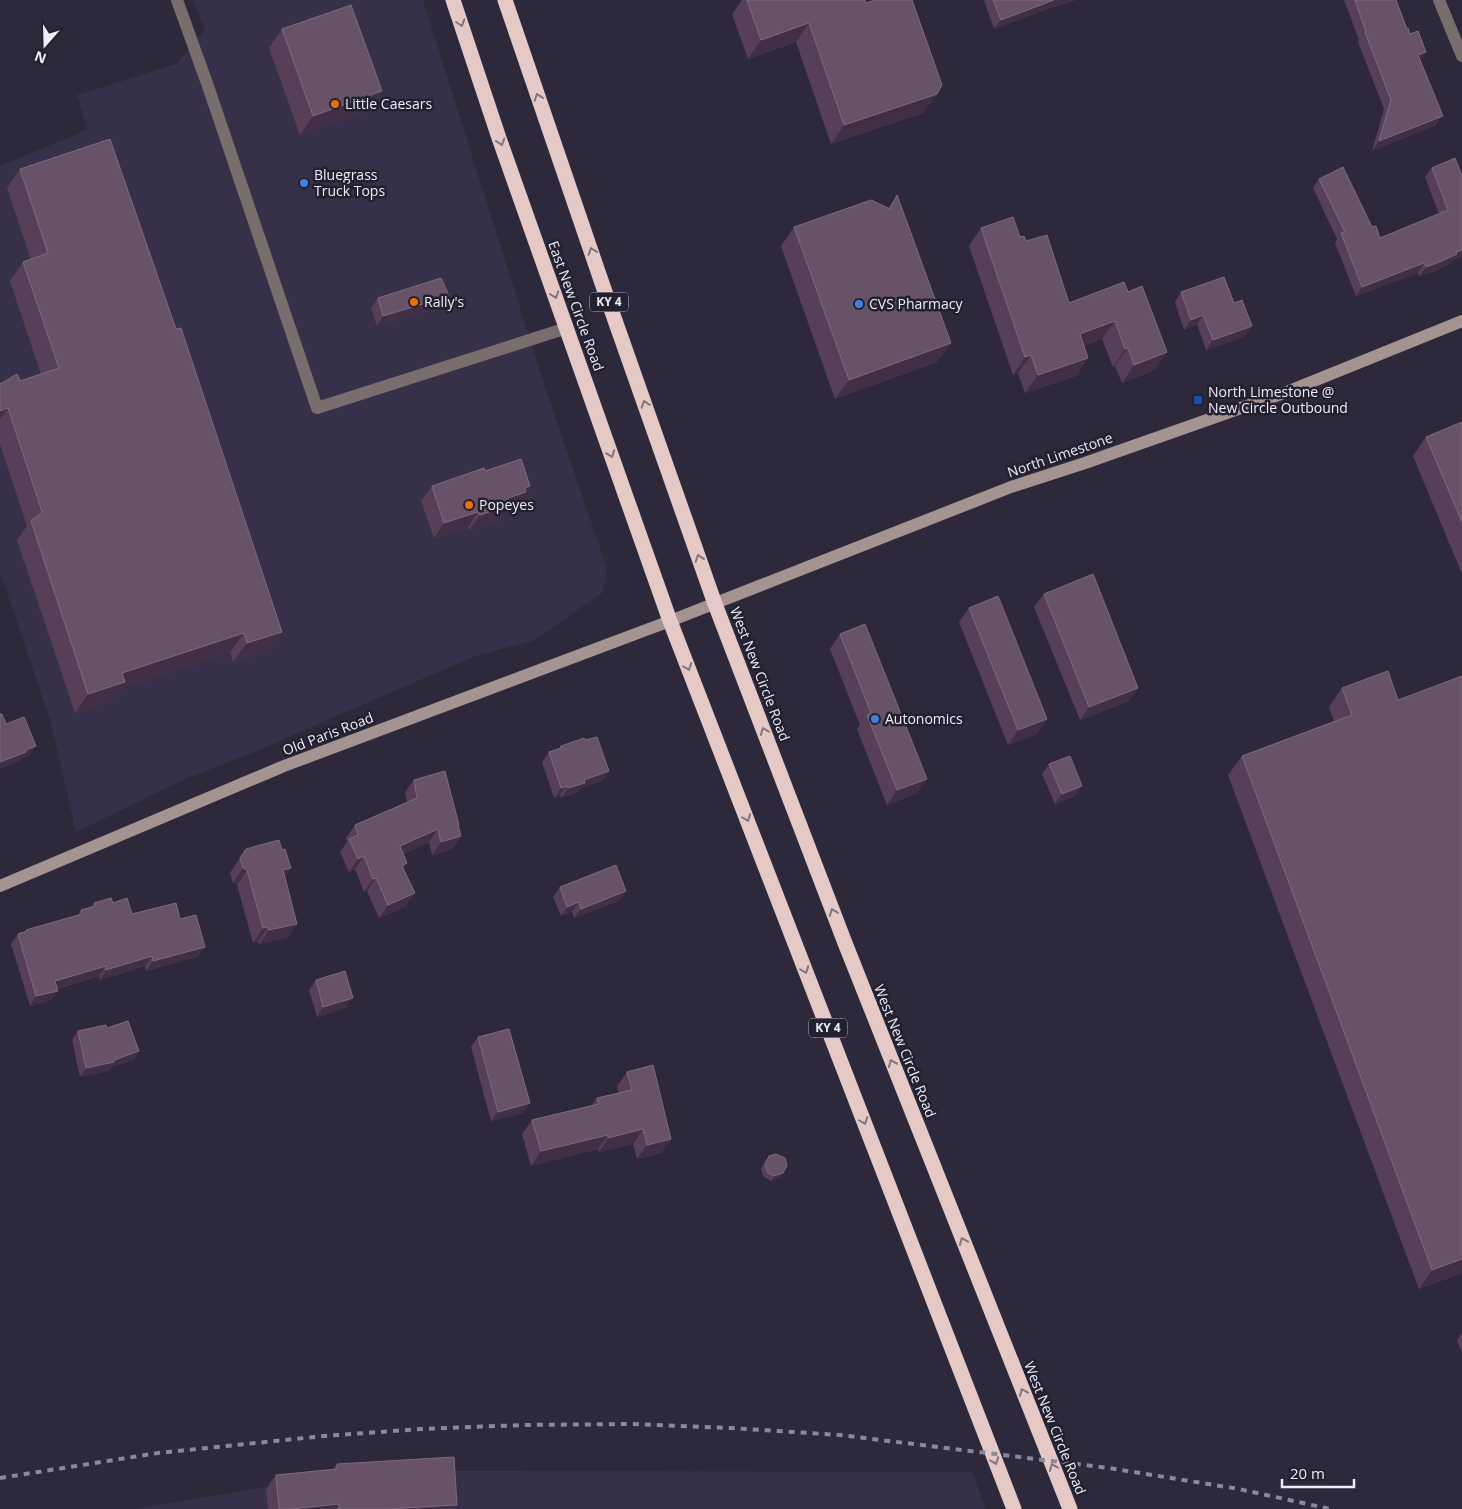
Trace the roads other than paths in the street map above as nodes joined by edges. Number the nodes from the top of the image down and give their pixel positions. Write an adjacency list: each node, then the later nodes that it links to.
1 (177, 0): 7 (street)
2 (453, 0): 7 (highway, East New Circle Road / KY 4, one-way to 7)
3 (505, 0): 8 (highway, KY 4, one-way to 3)
4 (1439, 0): 5 (street)
5 (1462, 56)
6 (1462, 321): 8 (street, North Limestone)
7 (567, 328): 9 (highway, East New Circle Road / KY 4, one-way to 9)
8 (715, 604): 9 (street, North Limestone); 12 (highway, West New Circle Road / KY 4, one-way to 8)
9 (670, 621): 10 (street, Old Paris Road); 11 (highway, KY 4, one-way to 11)
10 (0, 886)
11 (1014, 1509)
12 (1070, 1509)

